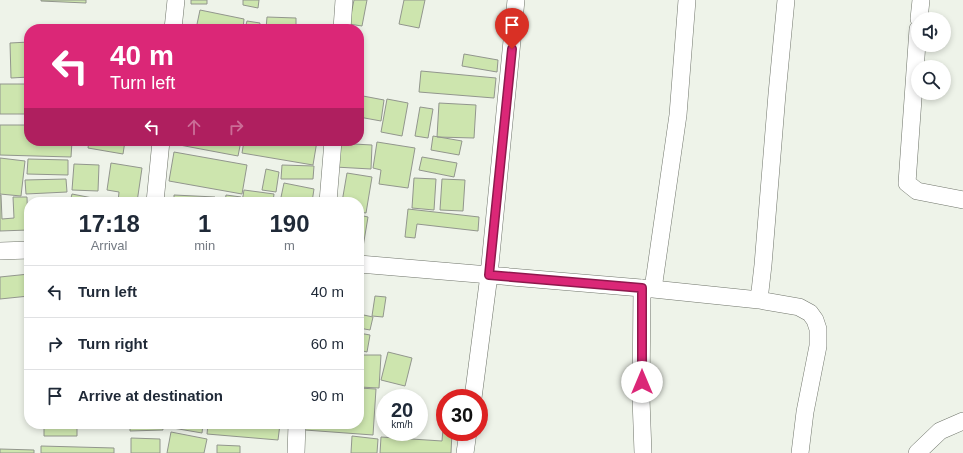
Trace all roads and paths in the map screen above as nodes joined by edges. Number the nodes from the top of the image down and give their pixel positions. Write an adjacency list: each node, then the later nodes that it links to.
1 (176, 0): 8 (street)
2 (344, 0): 9 (street)
3 (516, 0): 19 (street)
4 (687, 0): 20 (street)
5 (786, 0): 21 (street)
6 (921, 0): 7 (street)
7 (920, 12)
8 (174, 24)
9 (342, 24)
10 (916, 52): 15 (street)
11 (161, 146): 13 (street)
12 (333, 146): 14 (street)
13 (155, 197)
14 (328, 197)
15 (963, 200)
16 (24, 250): 17 (street)
17 (0, 251)
18 (364, 264): 19 (street)
19 (489, 275): 20 (street); 22 (street)
20 (648, 289): 21 (street); 28 (street)
21 (759, 300): 29 (street)
22 (474, 389)
23 (963, 421): 30 (street)
24 (297, 429): 26 (street)
25 (467, 441): 27 (street)
26 (296, 453)
27 (465, 453)
28 (643, 453)
29 (800, 453)
30 (917, 453)

